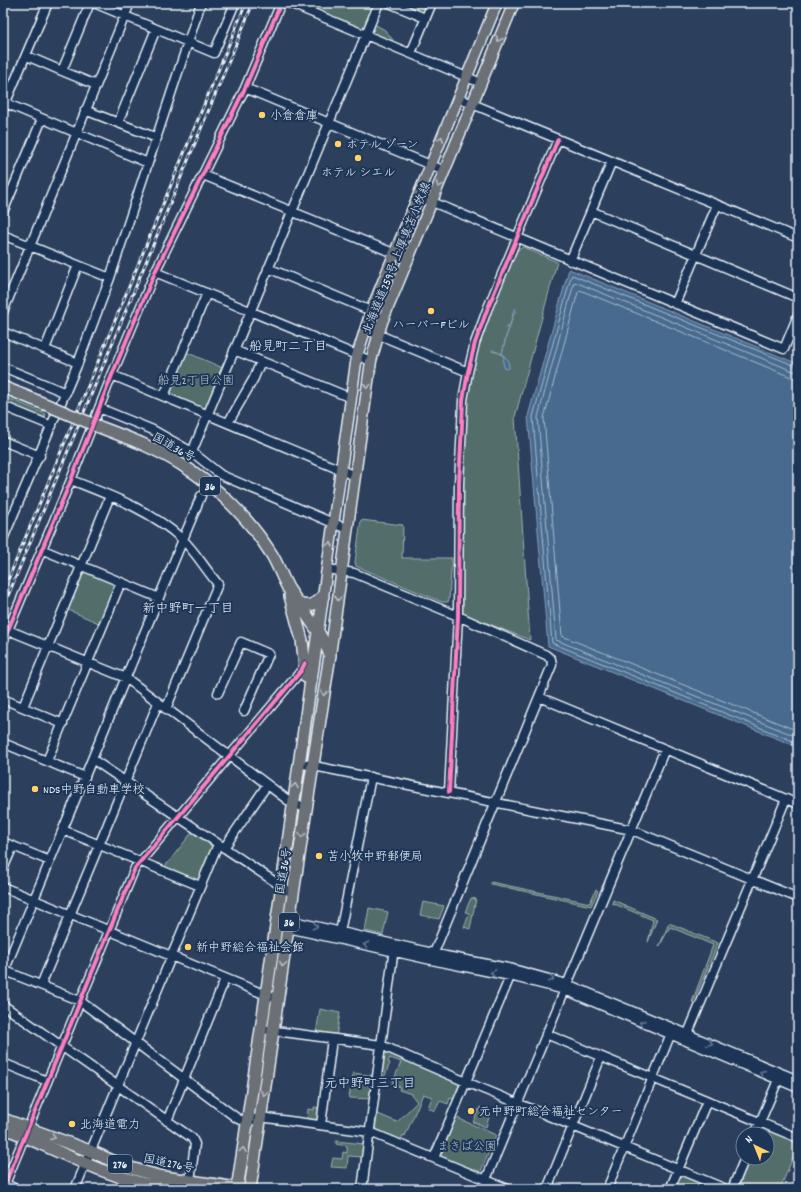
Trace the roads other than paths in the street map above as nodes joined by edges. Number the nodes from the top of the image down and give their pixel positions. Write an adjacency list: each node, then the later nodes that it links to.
1 (48, 3): 20 (street)
2 (90, 3): 21 (street)
3 (94, 3): 14 (street)
4 (130, 3): 14 (street)
5 (201, 3): 18 (street)
6 (235, 3): 18 (street)
7 (281, 3): 25 (street)
8 (289, 3): 17 (street)
9 (379, 3): 17 (street)
10 (389, 3): 15 (street)
11 (432, 3): 15 (street)
12 (497, 3): 22 (main road, 北海道道259号 上厚真苫小牧線)
13 (514, 3): 23 (main road, 北海道道259号 上厚真苫小牧線, one-way to 23)
14 (124, 16): 16 (street); 24 (street)
15 (425, 18): 19 (street)
16 (156, 29): 18 (street); 32 (street)
17 (366, 34): 19 (street); 31 (street)
18 (187, 42): 34 (street)
19 (411, 53): 22 (street)
20 (27, 56): 21 (street); 28 (street)
21 (62, 70): 24 (street)
22 (467, 77): 23 (street); 26 (main road, 北海道道259号 上厚真苫小牧線)
23 (481, 83): 27 (main road, 北海道道259号 上厚真苫小牧線)
24 (96, 85): 29 (street)
25 (245, 88): 31 (street); 40 (street)
26 (458, 98): 27 (street); 38 (main road, 北海道道259号 上厚真苫小牧線, one-way to 26)
27 (473, 104): 35 (street); 39 (main road, 北海道道259号 上厚真苫小牧線)
28 (4, 105): 30 (street)
29 (86, 110): 32 (street); 33 (street)
30 (42, 119): 33 (street); 45 (street)
31 (329, 122): 38 (street); 46 (street)
32 (118, 123): 34 (street)
33 (77, 133): 37 (street); 50 (street)
34 (157, 138): 37 (street)
35 (558, 139): 36 (street); 48 (street)
36 (612, 161): 43 (street); 44 (street)
37 (148, 163): 58 (street)
38 (430, 165): 39 (street); 41 (main road, 北海道道259号 上厚真苫小牧線)
39 (445, 171): 42 (main road, 北海道道259号 上厚真苫小牧線, one-way to 42)
40 (203, 175): 46 (street); 57 (street)
41 (418, 196): 42 (street); 51 (main road, 北海道道259号 上厚真苫小牧線)
42 (432, 202): 48 (street); 53 (main road, 北海道道259号 上厚真苫小牧線)
43 (717, 205): 49 (street); 52 (street)
44 (591, 211): 52 (street); 54 (street)
45 (3, 212)
46 (292, 212): 51 (street); 56 (street)
47 (3, 235): 50 (street)
48 (517, 238): 54 (street); 76 (street)
49 (798, 238)
50 (30, 246): 55 (street); 64 (street)
51 (395, 253): 53 (street); 63 (main road, 北海道道259号 上厚真苫小牧線)
52 (696, 255): 60 (street); 61 (street)
53 (408, 259): 68 (main road, 北海道道259号 上厚真苫小牧線)
54 (570, 261): 61 (street)
55 (78, 265): 58 (street); 69 (street)
56 (268, 268): 62 (street); 63 (street)
57 (155, 272): 59 (street); 77 (street)
58 (110, 278): 74 (street)
59 (207, 293): 62 (street); 80 (street)
60 (798, 298)
61 (675, 304): 65 (street)
62 (250, 311): 70 (street); 71 (street)
63 (371, 311): 66 (main road, 北海道道259号 上厚真苫小牧線)
64 (3, 312)
65 (798, 315)
66 (365, 330): 68 (street); 71 (main road, 北海道道259号 上厚真苫小牧線)
67 (3, 332): 69 (street)
68 (378, 335): 73 (main road, 北海道道259号 上厚真苫小牧線); 76 (street)
69 (45, 349): 74 (street)
70 (234, 350): 72 (street); 84 (street)
71 (357, 356): 73 (street); 81 (main road, 北海道道259号 上厚真苫小牧線)
72 (260, 361): 81 (street); 85 (street)
73 (371, 362): 91 (main road, 北海道道259号 上厚真苫小牧線, one-way to 91)
74 (78, 364): 79 (street)
75 (3, 367): 79 (street)
76 (468, 372): 108 (street)
77 (112, 375): 80 (street); 83 (street)
78 (3, 387): 104 (highway, 国道36号 / 36, bridge)
79 (66, 393): 86 (street)
80 (164, 396): 84 (street)
81 (351, 398): 90 (main road, 北海道道259号 上厚真苫小牧線)
82 (3, 406): 86 (street)
83 (99, 408): 88 (street); 92 (street)
84 (207, 414): 85 (street); 88 (street)
85 (228, 423): 90 (street)
86 (52, 426): 89 (street)
87 (3, 441): 89 (street)
88 (192, 452): 95 (street)
89 (40, 456): 97 (street)
90 (341, 470): 91 (street); 95 (main road, 北海道道259号 上厚真苫小牧線)
91 (355, 476): 96 (main road, 北海道道259号 上厚真苫小牧線)
92 (71, 480): 93 (street); 99 (street)
93 (110, 496): 98 (street); 100 (street)
94 (201, 496): 98 (street)
95 (333, 523): 96 (street); 101 (main road, 北海道道259号 上厚真苫小牧線, one-way to 95)
96 (347, 529): 102 (main road, 北海道道259号 上厚真苫小牧線)
97 (3, 539)
98 (183, 540): 106 (street); 125 (street)
99 (41, 550): 100 (street); 111 (street)
100 (81, 566): 103 (street); 114 (street)
101 (327, 569): 102 (street); 105 (main road, 北海道道259号 上厚真苫小牧線)
102 (341, 571): 108 (street); 110 (main road, 北海道道259号 上厚真苫小牧線, one-way to 110)
103 (121, 582): 106 (street); 116 (street)
104 (288, 587): 107 (highway, 国道36号 / 36); 109 (highway, 国道36号 / 36)
105 (323, 596): 107 (highway); 112 (main road, 北海道道259号 上厚真苫小牧線)
106 (159, 598): 118 (street)
107 (299, 604): 112 (highway, 国道36号 / 36)
108 (458, 616): 120 (street); 139 (street)
109 (297, 621): 112 (highway); 117 (highway, 国道36号 / 36)
110 (333, 627): 112 (main road); 115 (main road, 北海道道259号 上厚真苫小牧線)
111 (8, 630): 113 (street); 114 (street)
112 (318, 634): 115 (highway, 国道36号 / 36); 123 (highway, 国道36号 / 36)
113 (3, 642)
114 (48, 647): 116 (street); 124 (street)
115 (330, 655): 134 (highway, 国道36号 / 36, one-way to 134)
116 (88, 663): 118 (street); 127 (street)
117 (305, 663): 123 (highway, 国道36号 / 36); 130 (street)
118 (126, 678): 122 (street); 131 (street)
119 (218, 693): 126 (street)
120 (539, 697): 129 (street); 141 (street)
121 (3, 699): 124 (street)
122 (158, 703): 125 (street); 137 (street)
123 (307, 706): 133 (highway, 国道36号 / 36)
124 (23, 707): 127 (street)
125 (166, 709): 130 (street)
126 (244, 711)
127 (63, 724): 132 (street)
128 (3, 743): 132 (street)
129 (666, 749): 140 (street); 147 (street)
130 (229, 757): 138 (street); 145 (street)
131 (92, 759): 135 (street); 137 (street)
132 (47, 761): 135 (street)
133 (299, 763): 134 (street); 142 (highway, 国道36号 / 36, one-way to 133)
134 (312, 766): 136 (street); 144 (highway, 国道36号 / 36)
135 (85, 777): 146 (street)
136 (371, 777): 139 (street); 166 (street)
137 (125, 781): 145 (street); 149 (street)
138 (267, 785): 142 (street); 151 (street)
139 (449, 792): 141 (street)
140 (786, 799): 143 (street); 155 (street)
141 (496, 802): 147 (street); 169 (street)
142 (293, 804): 144 (street); 157 (highway, 国道36号 / 36)
143 (798, 804)
144 (306, 808): 159 (highway, 国道36号 / 36, one-way to 159)
145 (178, 817): 151 (street); 153 (street)
146 (63, 830): 149 (street); 152 (street)
147 (632, 830): 155 (street); 174 (street)
148 (3, 842): 150 (street)
149 (99, 845): 153 (street); 162 (street)
150 (12, 846): 152 (street); 154 (street)
151 (221, 846): 156 (street); 157 (street)
152 (50, 861): 161 (street)
153 (140, 862): 156 (street); 165 (street)
154 (3, 869)
155 (752, 880): 160 (street); 182 (street)
156 (200, 886): 168 (street)
157 (281, 886): 159 (street); 163 (highway, 国道36号 / 36)
158 (3, 887): 161 (street)
159 (293, 894): 164 (highway, 国道36号 / 36)
160 (798, 898)
161 (34, 900): 162 (street); 170 (street)
162 (70, 915): 165 (street); 173 (street)
163 (277, 922): 164 (street); 175 (highway, 国道36号 / 36)
164 (289, 924): 166 (street, one-way to 166); 167 (street, one-way to 164); 176 (highway, 国道36号 / 36, one-way to 176)
165 (109, 931): 168 (street); 177 (street)
166 (340, 932): 167 (street)
167 (394, 948): 169 (street); 185 (street)
168 (171, 956): 172 (street); 184 (street)
169 (432, 957): 171 (street)
170 (4, 972): 173 (street)
171 (511, 973): 174 (street); 194 (street)
172 (225, 979): 175 (street); 190 (street)
173 (41, 985): 177 (street)
174 (566, 987): 180 (street); 181 (street)
175 (267, 996): 176 (street); 179 (highway, 国道36号 / 36)
176 (278, 1000): 179 (highway, 国道36号 / 36)
177 (80, 1001): 184 (street); 186 (street)
178 (3, 1005): 186 (street)
179 (267, 1030): 183 (street); 199 (highway, 国道36号 / 36, one-way to 199); 202 (highway, 国道36号 / 36)
180 (672, 1031): 182 (street); 189 (street)
181 (546, 1034): 187 (street); 198 (street)
182 (686, 1037): 191 (street, one-way to 182); 192 (street, one-way to 192)
183 (332, 1039): 185 (street); 204 (street)
184 (135, 1043): 190 (street); 195 (street)
185 (381, 1045): 194 (street); 209 (street)
186 (62, 1046): 193 (street); 195 (street)
187 (601, 1057): 189 (street); 205 (street)
188 (3, 1063): 193 (street)
189 (652, 1078): 197 (street); 211 (street)
190 (184, 1079): 201 (street); 202 (street)
191 (778, 1080): 196 (street); 203 (street)
192 (798, 1080)
193 (47, 1081): 208 (street)
194 (466, 1082): 198 (street); 213 (street)
195 (118, 1086): 201 (street); 212 (street)
196 (798, 1088)
197 (707, 1101): 203 (street); 216 (street)
198 (518, 1103): 205 (street); 217 (street)
199 (260, 1117): 202 (street); 204 (street); 225 (highway, 国道36号 / 36)
200 (3, 1119): 208 (highway, 国道276号 / 276)
201 (167, 1121): 218 (street)
202 (248, 1122): 224 (highway, 国道36号 / 36, one-way to 202)
203 (760, 1123): 206 (street); 210 (street)
204 (320, 1125): 209 (street)
205 (573, 1126): 211 (street); 229 (street)
206 (759, 1126)
207 (3, 1127): 208 (highway, 国道276号 / 276)
208 (26, 1132): 212 (highway, 国道276号 / 276, one-way to 212); 214 (highway, 国道276号 / 276); 219 (street)
209 (370, 1132): 213 (street); 226 (street)
210 (798, 1138)
211 (624, 1147): 216 (street); 220 (street)
212 (90, 1151): 214 (street); 218 (highway, 国道276号 / 276)
213 (434, 1158): 217 (street)
214 (86, 1163): 222 (street); 223 (highway, 国道276号 / 276)
215 (742, 1166): 233 (street)
216 (678, 1169): 231 (street); 232 (street)
217 (486, 1180): 227 (street); 228 (street)
218 (190, 1181): 224 (highway, 国道276号 / 276)
219 (4, 1186): 221 (street)
220 (608, 1187): 230 (street)
221 (16, 1189)
222 (75, 1189)
223 (169, 1189)
224 (239, 1189)
225 (250, 1189)
226 (362, 1189)
227 (482, 1189)
228 (508, 1189)
229 (547, 1189)
230 (616, 1189)
231 (670, 1189)
232 (726, 1189)
233 (732, 1189)

